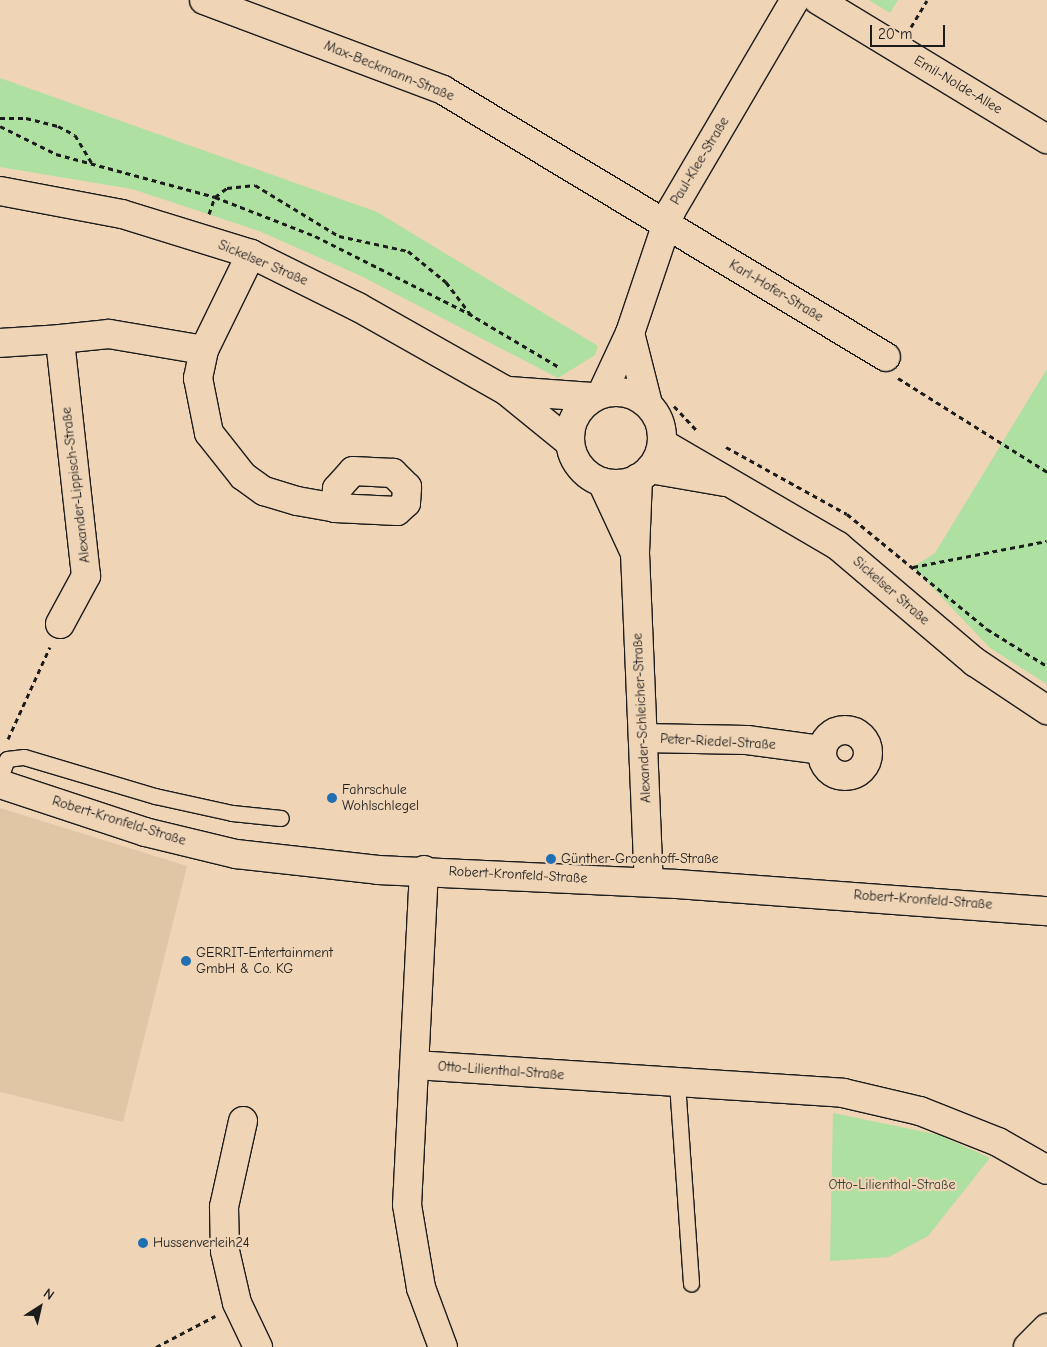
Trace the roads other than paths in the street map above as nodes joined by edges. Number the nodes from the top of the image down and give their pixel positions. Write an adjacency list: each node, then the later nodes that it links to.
1 (204, 0): 6 (street, Max-Beckmann-Straße)
2 (795, 0): 6 (street, Paul-Klee-Straße)
3 (818, 0): 4 (street, Emil-Nolde-Allee)
4 (1047, 138)
5 (0, 191): 7 (street, Sickelser Straße)
6 (665, 226): 8 (street, Paul-Klee-Straße); 12 (street, Karl-Hofer-Straße)
7 (251, 254): 11 (street); 13 (street, Sickelser Straße)
8 (630, 333): 14 (street, Paul-Klee-Straße); 15 (street)
9 (60, 339): 10 (street); 11 (street); 23 (street, Alexander-Lippisch-Straße)
10 (0, 343)
11 (204, 350): 21 (street)
12 (886, 357)
13 (505, 390): 14 (street, Sickelser Straße); 16 (street, Sickelser Straße)
14 (597, 395): 15 (street); 16 (street)
15 (648, 404): 17 (street)
16 (569, 442): 19 (street)
17 (662, 443): 18 (street); 20 (street, Sickelser Straße)
18 (644, 474): 19 (street); 20 (street, Sickelser Straße); 22 (street, Alexander-Schleicher-Straße)
19 (602, 482): 22 (street, Alexander-Schleicher-Straße)
20 (729, 482): 24 (street, Sickelser Straße)
21 (335, 508)
22 (634, 553): 25 (street, Alexander-Schleicher-Straße)
23 (60, 624)
24 (1047, 710)
25 (643, 738): 26 (street, Peter-Riedel-Straße); 31 (street, Alexander-Schleicher-Straße)
26 (822, 750)
27 (4, 772): 28 (lane); 29 (lane); 30 (street, Robert-Kronfeld-Straße)
28 (0, 778)
29 (281, 818)
30 (424, 870): 31 (street, Robert-Kronfeld-Straße); 33 (street)
31 (649, 882): 32 (street, Robert-Kronfeld-Straße)
32 (1047, 911)
33 (415, 1065): 34 (street, Otto-Lilienthal-Straße); 40 (street)
34 (677, 1083): 36 (street, Otto-Lilienthal-Straße); 37 (lane)
35 (243, 1121): 39 (street)
36 (1047, 1170)
37 (691, 1284)
38 (1047, 1328): 41 (street)
39 (258, 1347)
40 (443, 1347)
41 (1028, 1347)

